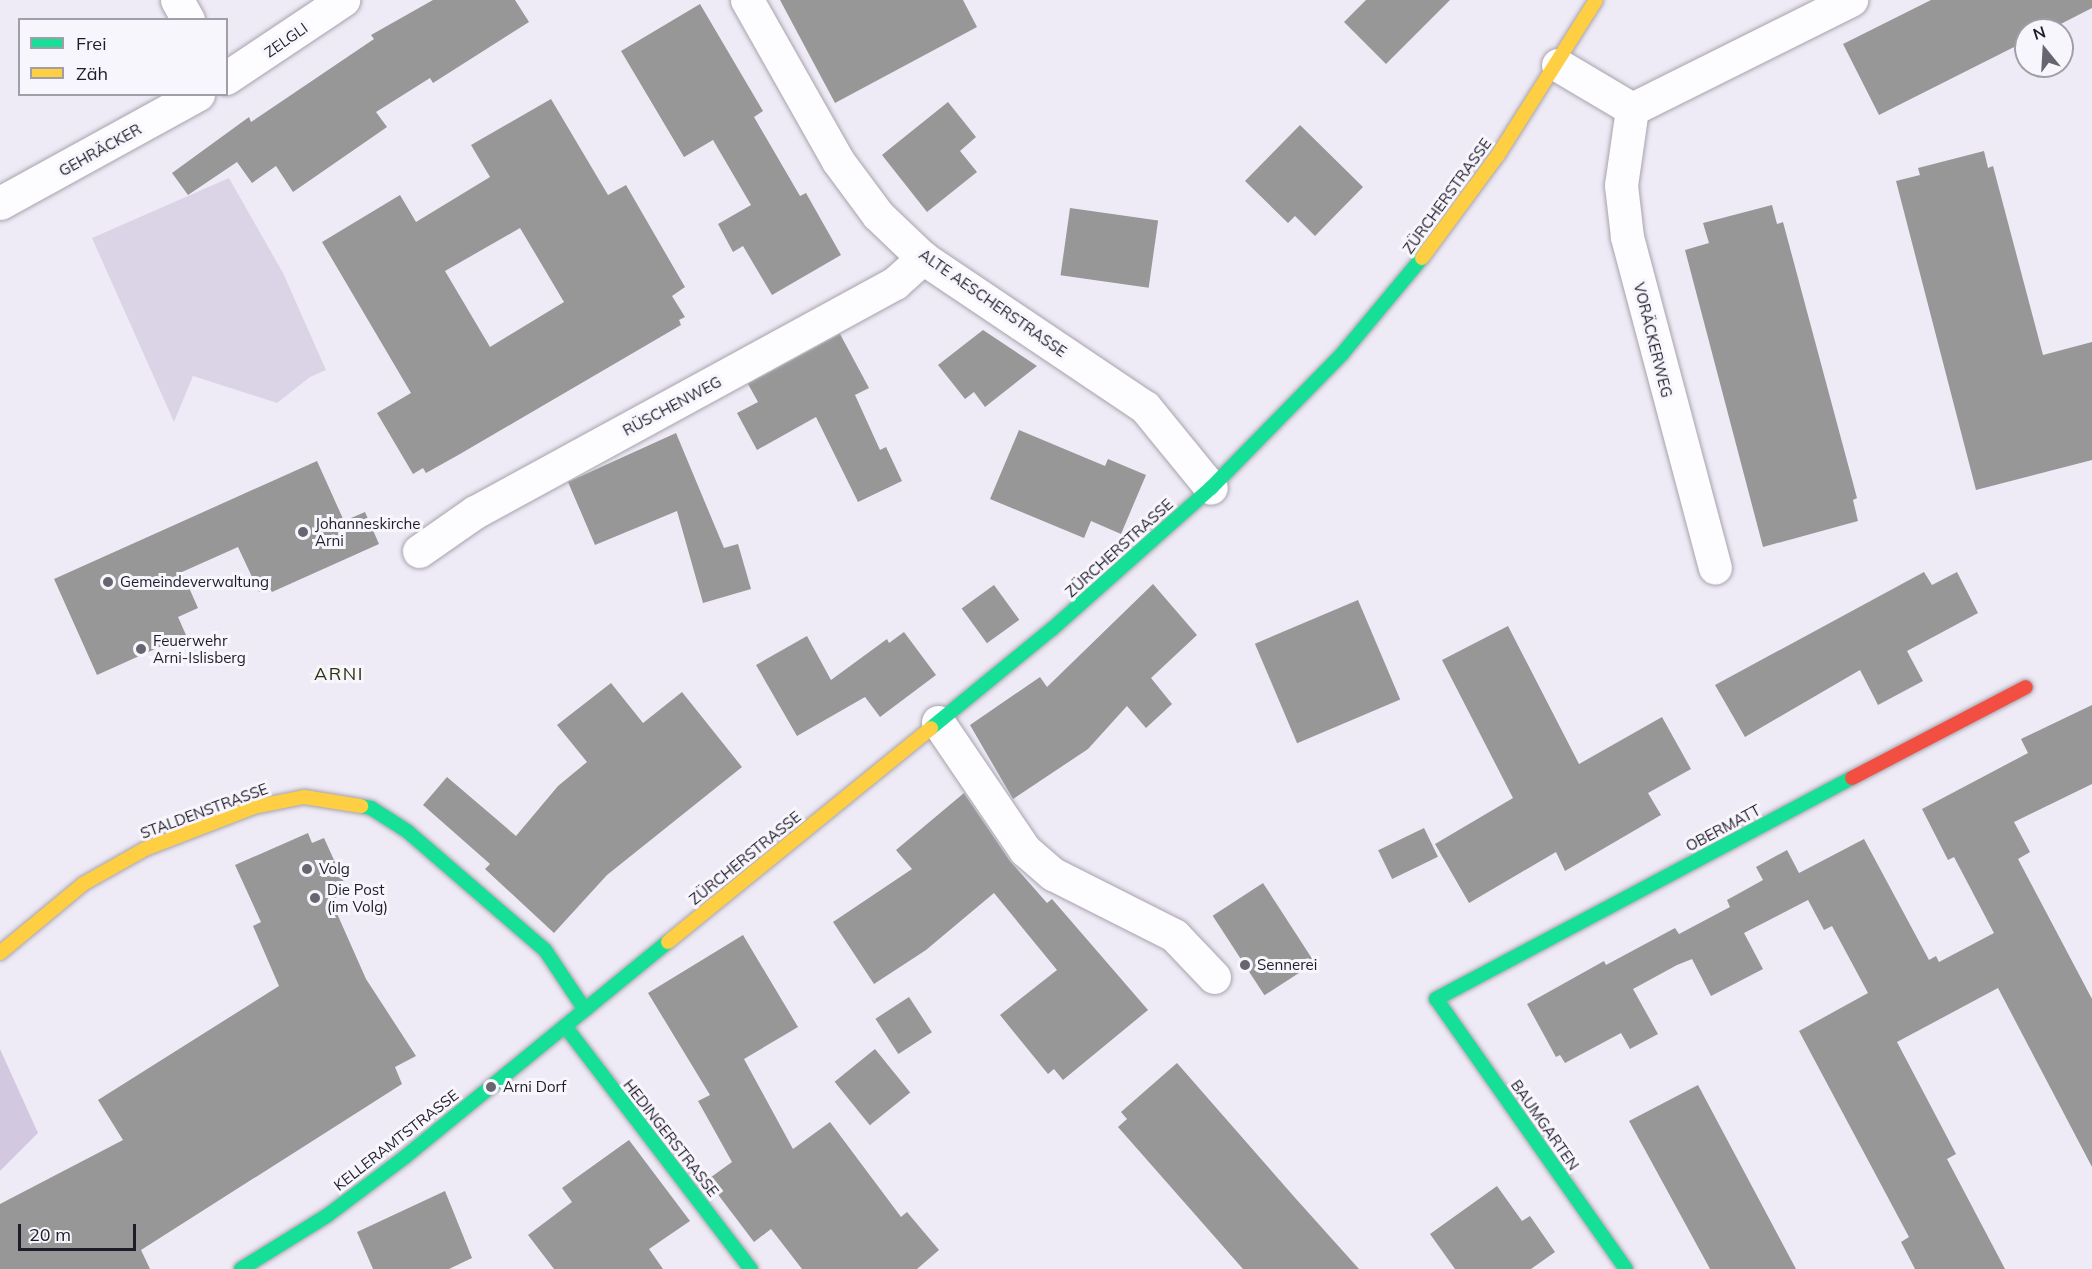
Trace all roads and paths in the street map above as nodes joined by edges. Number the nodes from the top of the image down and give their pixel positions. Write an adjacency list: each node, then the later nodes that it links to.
1 (177, 0): 6 (street)
2 (344, 0): 8 (street, ZELGLI)
3 (747, 0): 12 (street, ALTE AESCHERSTRASSE)
4 (1596, 0): 7 (street, ZÜRCHERSTRASSE)
5 (1851, 0): 10 (street)
6 (187, 18)
7 (1558, 64): 10 (street); 13 (street, ZÜRCHERSTRASSE)
8 (228, 77)
9 (194, 96): 11 (street, GEHRÄCKER)
10 (1632, 109): 15 (street, VORÄCKERWEG)
11 (0, 203)
12 (923, 258): 13 (street, ALTE AESCHERSTRASSE); 14 (street, RÜSCHENWEG)
13 (1211, 488): 17 (street, ZÜRCHERSTRASSE)
14 (419, 551)
15 (1715, 567)
16 (2026, 687): 20 (street, OBERMATT)
17 (938, 722): 19 (street); 21 (street, ZÜRCHERSTRASSE)
18 (0, 952): 21 (street, STALDENSTRASSE)
19 (1214, 977)
20 (1436, 999): 25 (street, BAUMGARTEN)
21 (585, 1010): 22 (street, ZÜRCHERSTRASSE)
22 (565, 1026): 23 (street, KELLERAMTSTRASSE); 24 (street, HEDINGERSTRASSE)
23 (241, 1269)
24 (752, 1269)
25 (1626, 1269)

